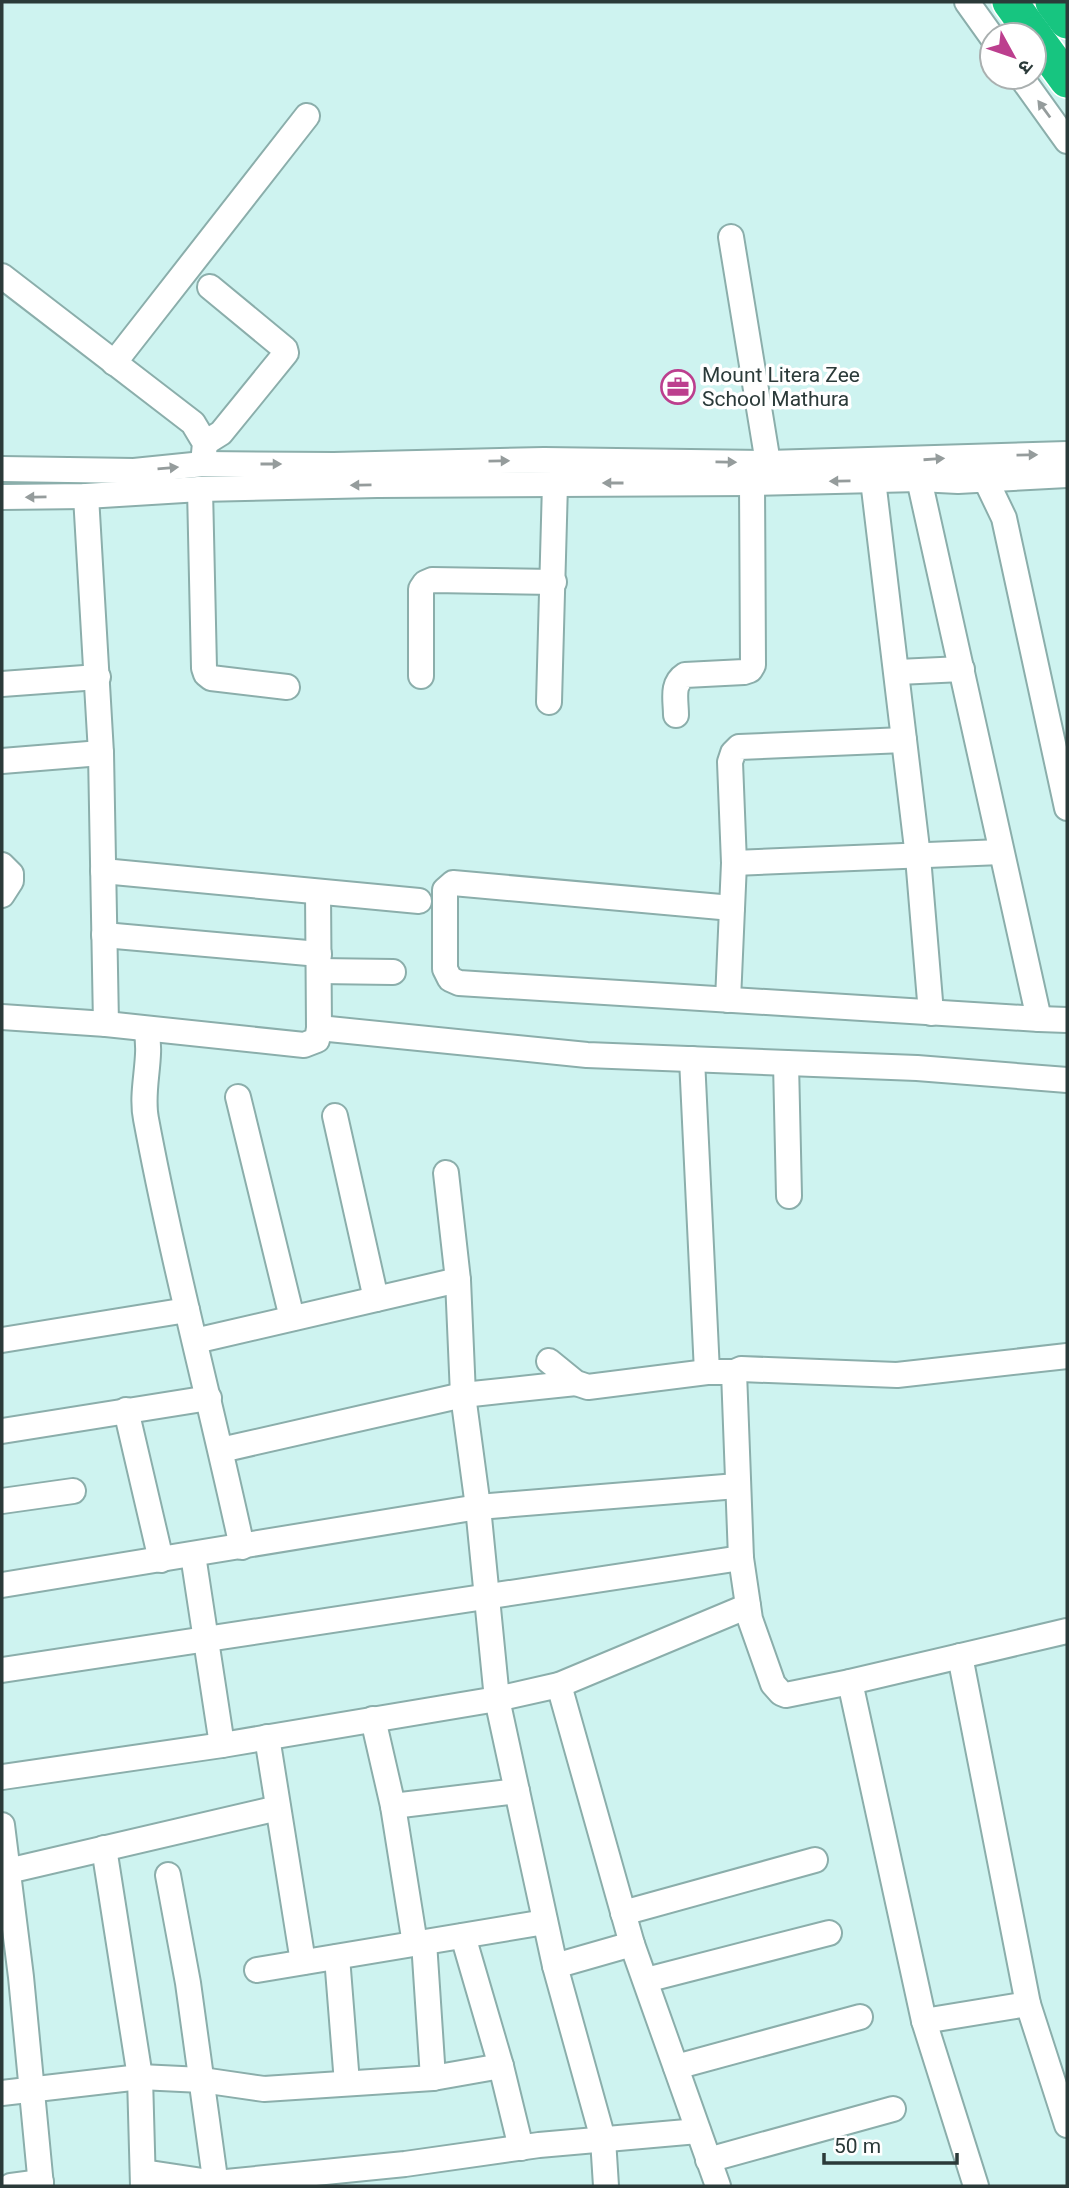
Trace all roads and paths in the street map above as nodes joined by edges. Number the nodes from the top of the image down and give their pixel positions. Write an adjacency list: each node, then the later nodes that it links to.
1 (967, 2): 4 (street)
2 (1010, 2): 5 (highway)
3 (1053, 2): 6 (highway)
4 (981, 21)
5 (1024, 21)
6 (1067, 21)
7 (1048, 54): 8 (highway)
8 (1067, 80)
9 (1031, 91): 11 (street, one-way to 9)
10 (307, 116): 15 (street)
11 (1067, 141)
12 (731, 237): 18 (street)
13 (2, 276): 15 (street)
14 (210, 286): 19 (street)
15 (114, 363): 19 (street)
16 (1067, 454): 17 (street, one-way to 16)
17 (973, 457): 18 (street, one-way to 17); 24 (street)
18 (768, 463): 21 (street, one-way to 18)
19 (203, 465): 21 (street); 26 (street); 37 (street)
20 (2, 469): 26 (street)
21 (395, 474): 28 (street)
22 (1067, 475): 24 (street)
23 (919, 479): 24 (street); 25 (street); 32 (street)
24 (986, 479): 43 (street)
25 (873, 480): 27 (street, one-way to 27); 33 (street)
26 (131, 482): 29 (street)
27 (752, 483): 28 (street, one-way to 28); 39 (street)
28 (555, 484): 31 (street)
29 (86, 496): 30 (street, one-way to 30); 35 (street)
30 (2, 497)
31 (554, 582): 34 (street); 38 (street)
32 (962, 669): 33 (street); 44 (street)
33 (898, 672): 40 (street)
34 (421, 676)
35 (98, 677): 36 (street); 41 (street)
36 (2, 684)
37 (288, 687)
38 (549, 702)
39 (676, 715)
40 (904, 740): 45 (street); 46 (street)
41 (101, 753): 42 (street); 48 (street)
42 (2, 761)
43 (1067, 808)
44 (1001, 852): 45 (street); 59 (street)
45 (918, 857): 46 (street); 57 (street)
46 (734, 863): 52 (street)
47 (2, 865): 50 (street)
48 (103, 871): 49 (street); 53 (street)
49 (318, 892): 51 (street); 54 (street)
50 (2, 895)
51 (419, 901)
52 (732, 908): 56 (street); 56 (street)
53 (104, 935): 54 (street); 61 (street)
54 (319, 962): 55 (street); 62 (street)
55 (393, 972)
56 (728, 1000): 57 (street)
57 (931, 1013): 59 (street)
58 (2, 1017): 61 (street)
59 (1039, 1019): 60 (street)
60 (1067, 1020)
61 (106, 1024): 63 (street)
62 (319, 1028): 63 (street); 64 (street)
63 (146, 1029): 73 (street)
64 (692, 1059): 65 (street); 79 (street)
65 (786, 1063): 66 (street); 70 (street)
66 (1067, 1080)
67 (238, 1097): 74 (street)
68 (335, 1116): 72 (street)
69 (446, 1172): 71 (street)
70 (789, 1196)
71 (458, 1280): 72 (street); 82 (street)
72 (376, 1299): 74 (street)
73 (187, 1310): 75 (street); 76 (street)
74 (292, 1318): 76 (street)
75 (2, 1340)
76 (195, 1341): 83 (street)
77 (1067, 1356): 80 (street)
78 (550, 1361): 81 (street)
79 (708, 1372): 80 (street); 81 (street)
80 (734, 1372): 87 (street)
81 (576, 1384): 82 (street)
82 (463, 1395): 86 (street); 90 (street)
83 (209, 1398): 84 (street); 86 (street)
84 (126, 1410): 85 (street); 94 (street)
85 (2, 1431)
86 (221, 1450): 91 (street)
87 (737, 1486): 90 (street); 93 (street)
88 (73, 1491): 89 (street)
89 (2, 1501)
90 (478, 1507): 91 (street); 96 (street)
91 (242, 1547): 92 (street)
92 (193, 1555): 94 (street); 99 (street)
93 (741, 1558): 96 (street); 97 (street)
94 (161, 1560): 95 (street)
95 (2, 1585)
96 (486, 1596): 99 (street); 104 (street)
97 (748, 1606): 102 (street); 103 (street)
98 (1067, 1631): 100 (street)
99 (206, 1638): 101 (street); 107 (street)
100 (960, 1656): 102 (street); 129 (street)
101 (2, 1670)
102 (850, 1682): 131 (street)
103 (559, 1685): 104 (street); 117 (street)
104 (497, 1699): 105 (street); 109 (street)
105 (373, 1719): 106 (street); 110 (street)
106 (267, 1737): 107 (street); 111 (street)
107 (222, 1745): 108 (street)
108 (2, 1777)
109 (517, 1790): 110 (street); 118 (street)
110 (393, 1806): 121 (street)
111 (278, 1808): 113 (street); 124 (street)
112 (2, 1825): 116 (street)
113 (104, 1849): 116 (street); 134 (street)
114 (815, 1860): 117 (street)
115 (168, 1875): 136 (street)
116 (6, 1882): 127 (street)
117 (623, 1913): 122 (street)
118 (545, 1922): 120 (street); 125 (street)
119 (829, 1933): 128 (street)
120 (463, 1936): 121 (street); 132 (street)
121 (419, 1943): 123 (street); 135 (street)
122 (632, 1944): 125 (street); 128 (street)
123 (337, 1957): 124 (street); 137 (street)
124 (303, 1962): 126 (street)
125 (555, 1966): 143 (street)
126 (257, 1969)
127 (11, 1978): 138 (street)
128 (646, 1980): 133 (street)
129 (1028, 2004): 131 (street); 141 (street)
130 (860, 2017): 133 (street)
131 (924, 2021): 153 (street)
132 (501, 2066): 135 (street); 144 (street)
133 (676, 2067): 142 (street)
134 (140, 2077): 136 (street); 138 (street); 147 (street)
135 (433, 2078): 137 (street)
136 (202, 2080): 137 (street); 149 (street)
137 (347, 2083)
138 (32, 2088): 139 (street); 148 (street)
139 (2, 2093)
140 (893, 2109): 145 (street)
141 (1067, 2125)
142 (698, 2131): 143 (street); 145 (street)
143 (603, 2138): 144 (street); 151 (street)
144 (521, 2148): 146 (street)
145 (708, 2160): 152 (street)
146 (406, 2175): 149 (street)
147 (143, 2179): 149 (street)
148 (41, 2184): 150 (street)
149 (216, 2184)
150 (11, 2186)
151 (606, 2186)
152 (718, 2186)
153 (976, 2186)

